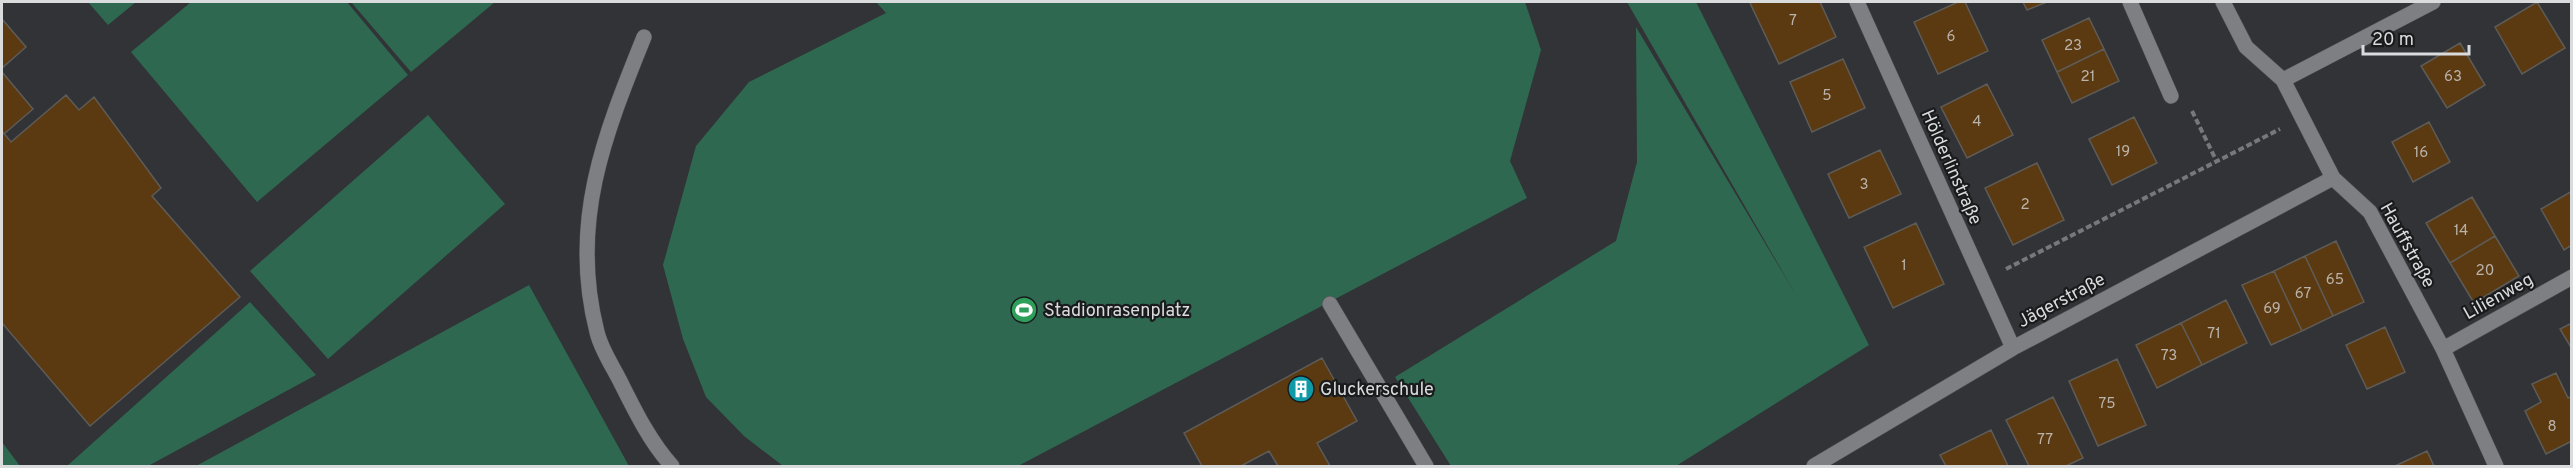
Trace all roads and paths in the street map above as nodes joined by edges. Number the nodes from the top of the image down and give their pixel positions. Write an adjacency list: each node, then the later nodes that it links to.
1 (1857, 2): 12 (street, Hölderlinstraße)
2 (2130, 2): 7 (street)
3 (2223, 2): 6 (street, Hauffstraße)
4 (2433, 2): 6 (street)
5 (644, 37): 16 (street)
6 (2283, 80): 8 (street, Hauffstraße)
7 (2171, 96): 9 (path)
8 (2302, 117): 9 (path); 10 (street, Hauffstraße)
9 (2217, 162): 12 (path)
10 (2333, 178): 14 (street, Jägerstraße); 15 (street, Hauffstraße)
11 (2571, 277): 15 (street, Lilienweg)
12 (1982, 281): 14 (street, Hölderlinstraße)
13 (1330, 304): 17 (street)
14 (2013, 348): 18 (street, Jägerstraße)
15 (2443, 349): 19 (street, Hauffstraße)
16 (672, 466)
17 (1425, 466)
18 (1814, 466)
19 (2496, 466)

